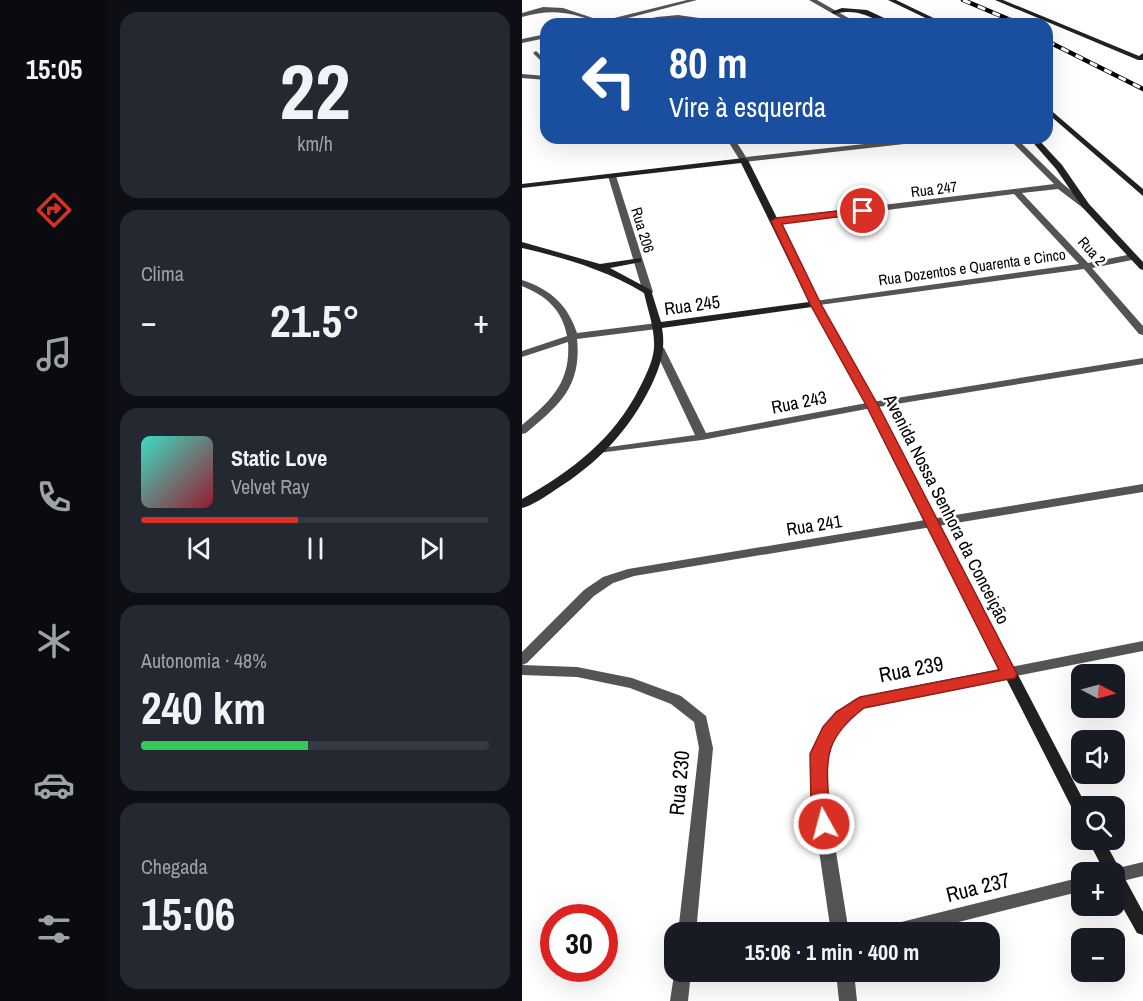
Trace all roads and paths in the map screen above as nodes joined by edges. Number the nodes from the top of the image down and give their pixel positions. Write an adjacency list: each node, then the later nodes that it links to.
1 (694, 0): 10 (street)
2 (812, 0): 8 (street)
3 (830, 0): 7 (street)
4 (852, 0): 19 (street)
5 (891, 0): 20 (street)
6 (998, 0): 21 (street)
7 (843, 9): 8 (street); 17 (street); 18 (street)
8 (834, 12): 16 (street)
9 (522, 15): 11 (street)
10 (633, 15): 12 (street); 13 (street)
11 (590, 18)
12 (620, 18)
13 (636, 18)
14 (672, 18): 15 (street)
15 (697, 18)
16 (845, 18)
17 (862, 18)
18 (881, 18)
19 (884, 18)
20 (930, 18)
21 (1043, 18)
22 (1053, 22): 27 (street)
23 (540, 37): 24 (street)
24 (522, 41)
25 (536, 53): 26 (street)
26 (540, 57)
27 (1141, 57)
28 (522, 76): 29 (street)
29 (540, 78)
30 (1053, 114): 42 (street)
31 (734, 144): 36 (street)
32 (887, 144): 36 (street)
33 (1018, 144): 40 (street)
34 (1038, 144): 37 (street)
35 (1042, 144): 37 (street)
36 (744, 160): 38 (street); 44 (street, Avenida Nossa Senhora da Conceição)
37 (1059, 167): 43 (street)
38 (612, 176): 39 (street); 48 (street, Rua 206)
39 (522, 186)
40 (1060, 186): 41 (street, Rua 247); 43 (street)
41 (1017, 193): 44 (street, Rua 247); 49 (street, Rua 2)
42 (1143, 193)
43 (1086, 206): 47 (street)
44 (776, 221): 54 (street, Avenida Nossa Senhora da Conceição)
45 (522, 245): 50 (street)
46 (1143, 253): 47 (street)
47 (1132, 257): 49 (street, Rua Dozentos e Quarenta e Cinco); 51 (street)
48 (638, 260): 50 (street); 53 (street, Rua 206)
49 (1086, 266): 54 (street, Rua Dozentos e Quarenta e Cinco); 56 (street, Rua 2)
50 (602, 267): 53 (street)
51 (1143, 267)
52 (522, 283): 57 (street)
53 (648, 292): 55 (street)
54 (815, 304): 55 (street, Rua 245); 61 (street, Avenida Nossa Senhora da Conceição)
55 (657, 326): 57 (street, Rua 245); 58 (street)
56 (1143, 332)
57 (573, 337): 59 (street, Rua 245); 62 (street)
58 (659, 348): 63 (street); 64 (street)
59 (522, 354)
60 (1143, 362): 61 (street, Rua 243)
61 (872, 405): 63 (street, Rua 243); 67 (street, Avenida Nossa Senhora da Conceição)
62 (522, 431)
63 (702, 436): 64 (street, Rua 243)
64 (602, 451): 66 (street)
65 (1143, 488): 67 (street, Rua 241)
66 (522, 504)
67 (934, 524): 69 (street, Rua 241); 71 (street, Avenida Nossa Senhora da Conceição)
68 (1143, 646): 71 (street, Rua 239)
69 (522, 660)
70 (522, 670): 77 (street, Rua 230)
71 (1009, 674): 72 (street, Avenida Nossa Senhora da Conceição); 78 (street, Rua 239)
72 (1074, 796)
73 (1143, 869): 74 (street)
74 (1125, 872)
75 (1071, 887): 79 (street, Rua 237)
76 (1125, 894): 80 (street)
77 (688, 922)
78 (838, 922)
79 (929, 922)
80 (1143, 928)
81 (681, 982): 83 (street)
82 (846, 982): 84 (street)
83 (679, 1001)
84 (848, 1001)

